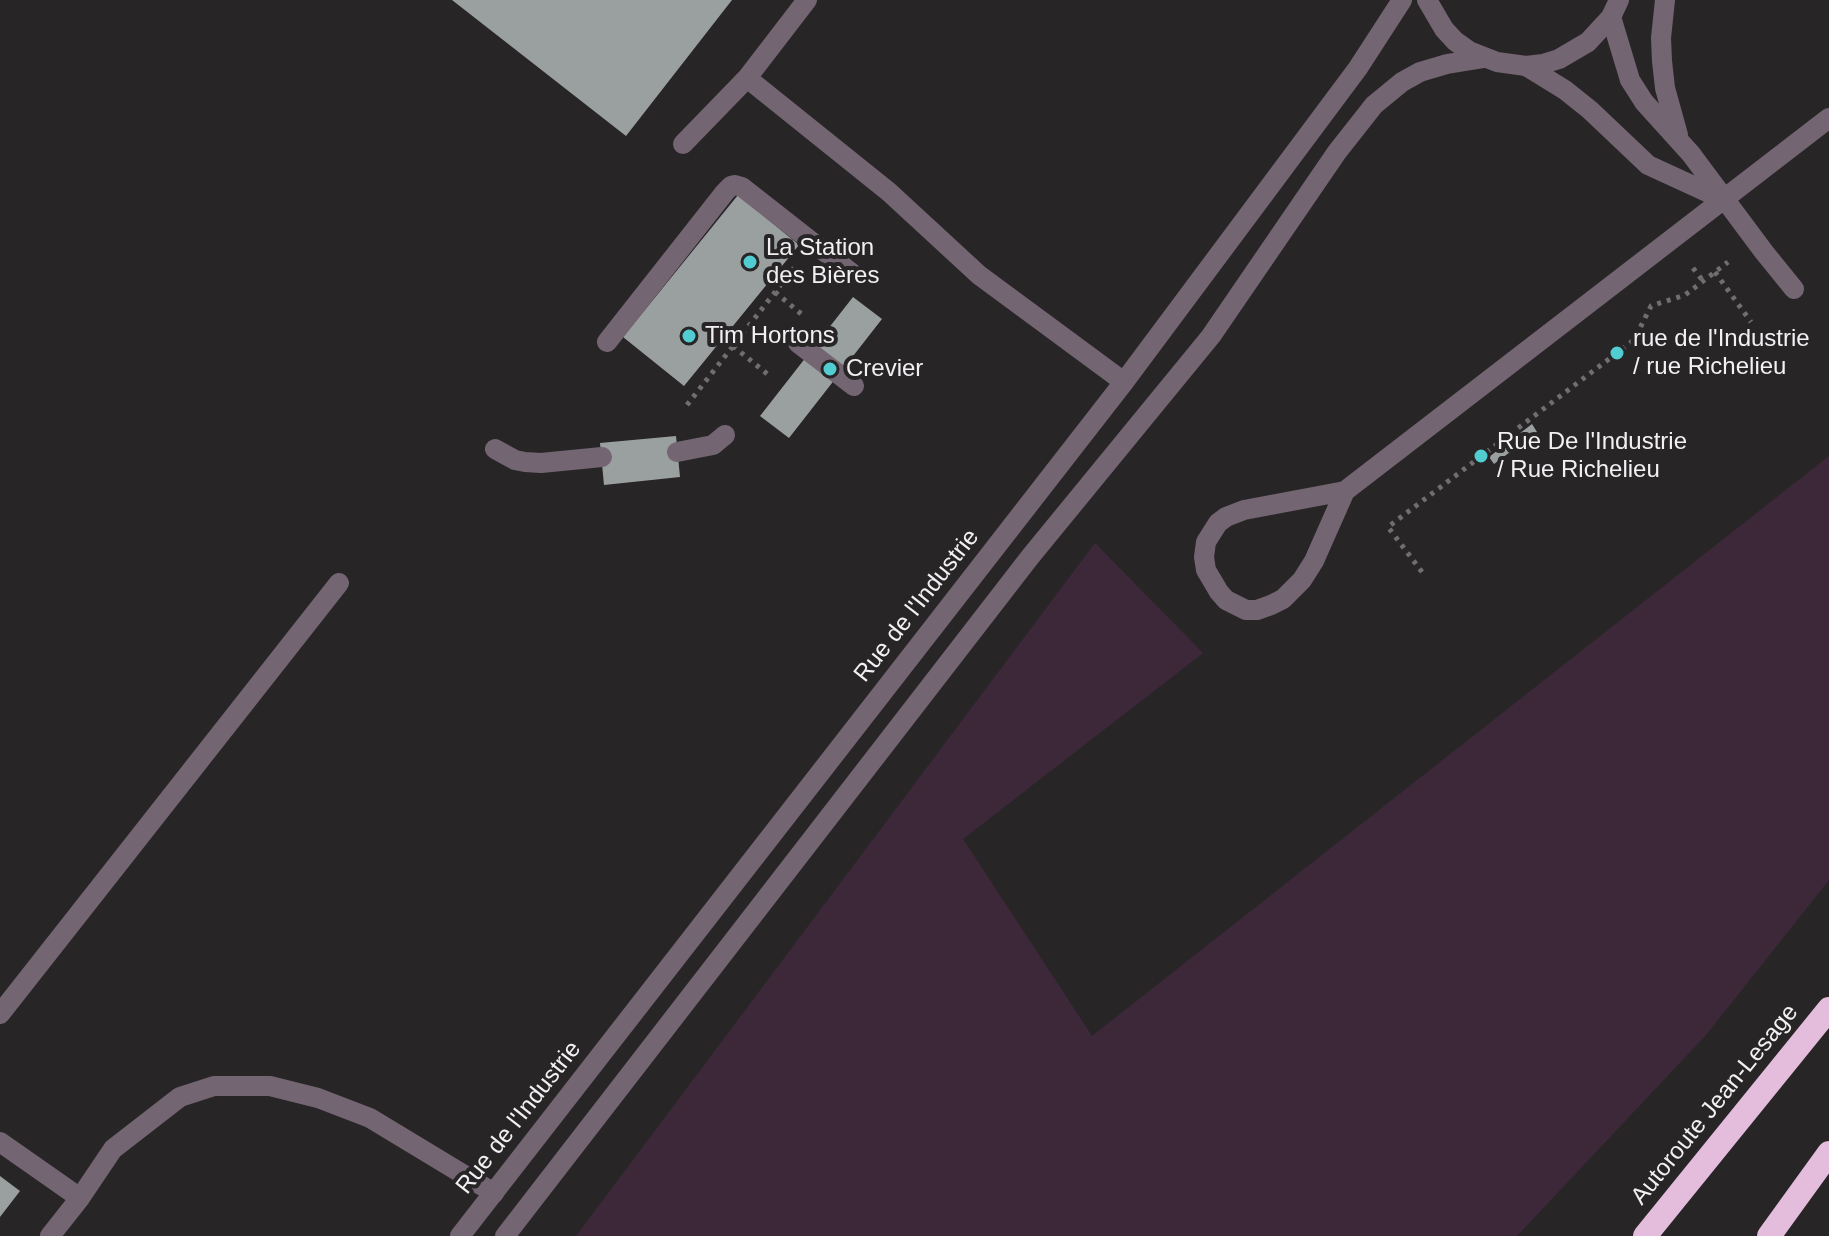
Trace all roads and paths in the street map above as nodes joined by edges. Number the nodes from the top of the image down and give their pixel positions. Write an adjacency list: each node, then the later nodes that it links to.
1 (807, 0): 8 (street)
2 (1402, 0): 27 (street, Rue de l'Industrie)
3 (1427, 0): 6 (street)
4 (1665, 0): 10 (street)
5 (1615, 8): 7 (street); 10 (street)
6 (1484, 58): 7 (street); 45 (street)
7 (1526, 66): 12 (street)
8 (747, 78): 11 (street); 27 (street)
9 (1829, 118): 12 (street)
10 (1679, 139): 12 (street)
11 (683, 144)
12 (1725, 200): 19 (street); 34 (street)
13 (799, 260): 20 (path)
14 (1728, 262): 16 (path)
15 (1693, 268): 18 (path)
16 (1715, 272): 18 (path); 21 (path)
17 (853, 274): 23 (street)
18 (1703, 281): 35 (path)
19 (1794, 289)
20 (775, 292): 22 (path); 25 (path)
21 (1751, 322)
22 (813, 323)
23 (607, 342)
24 (798, 343): 28 (street)
25 (733, 346): 26 (path); 29 (path)
26 (771, 377)
27 (1124, 382): 41 (street, Rue de l'Industrie)
28 (854, 386)
29 (687, 405)
30 (725, 435): 32 (street)
31 (495, 449): 33 (street)
32 (677, 452)
33 (602, 457)
34 (1345, 491): 34 (street)
35 (1422, 572)
36 (339, 583): 38 (street)
37 (1829, 1009): 46 (highway, Autoroute Jean-Lesage)
38 (0, 1014)
39 (0, 1142): 42 (street)
40 (1829, 1153): 47 (highway)
41 (494, 1193): 42 (street); 44 (street, Rue de l'Industrie)
42 (80, 1198): 43 (street)
43 (50, 1236)
44 (460, 1236)
45 (505, 1236)
46 (1645, 1236)
47 (1769, 1236)

